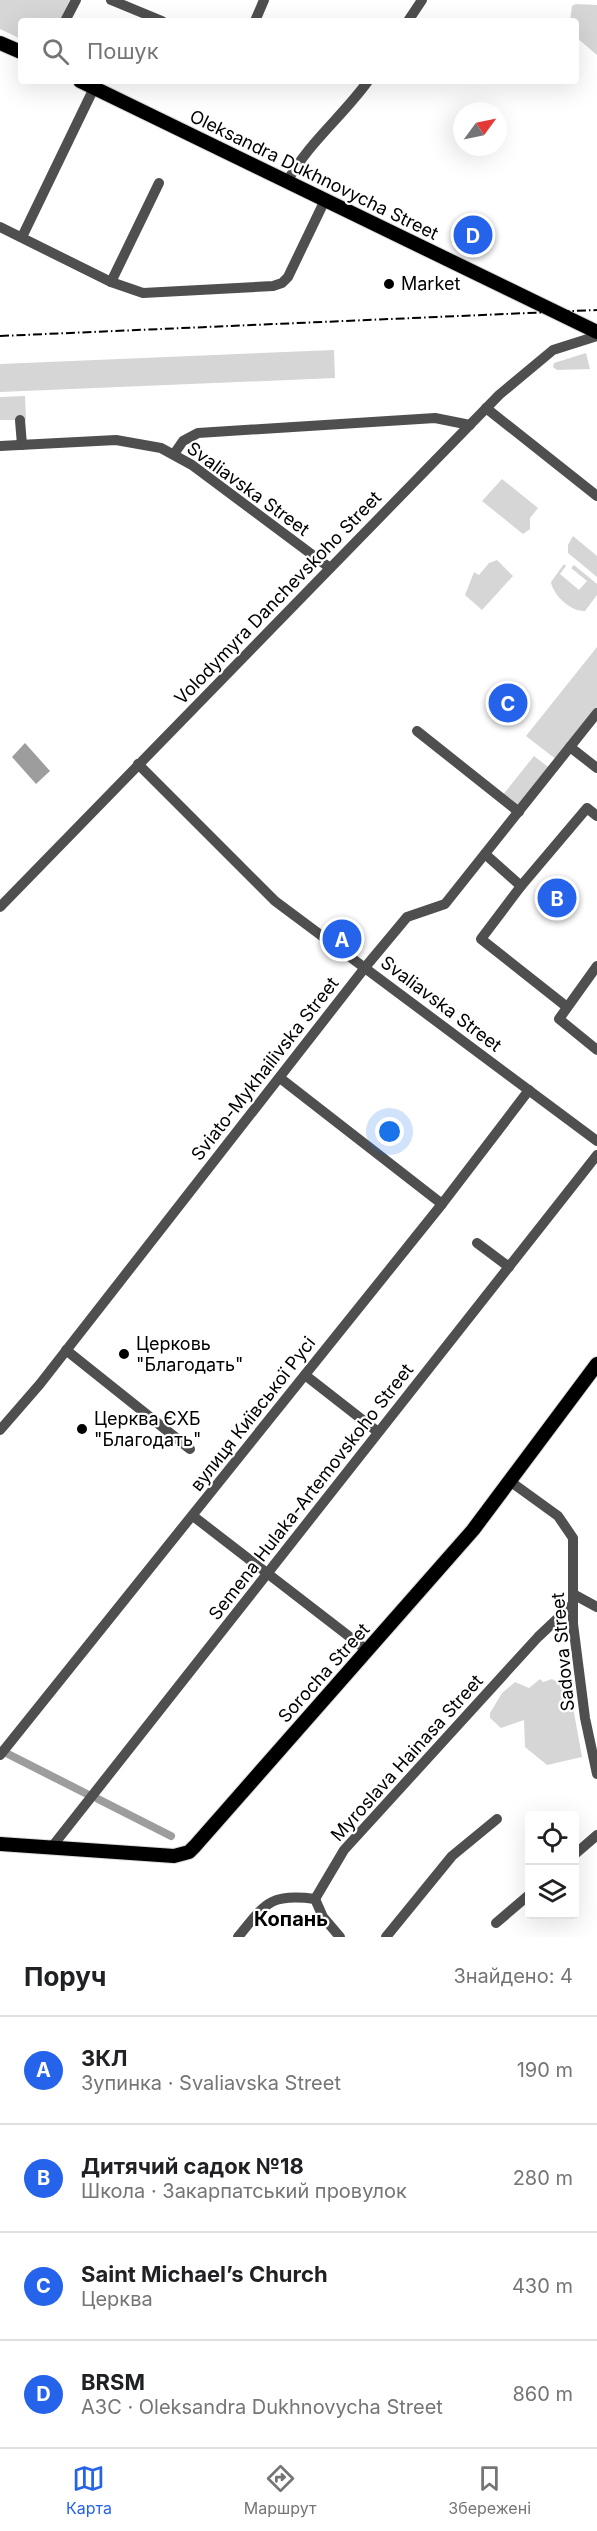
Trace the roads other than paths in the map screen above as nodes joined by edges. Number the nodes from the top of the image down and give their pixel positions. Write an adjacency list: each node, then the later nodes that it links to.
1 (76, 0): 5 (street)
2 (111, 0): 6 (street)
3 (264, 0): 7 (street)
4 (422, 0): 8 (street)
5 (67, 18)
6 (155, 18)
7 (256, 18)
8 (410, 18)
9 (0, 43): 10 (main road)
10 (18, 51)
11 (86, 84): 13 (main road, Oleksandra Dukhnovycha Street)
12 (366, 84): 14 (street)
13 (93, 88): 14 (main road, Oleksandra Dukhnovycha Street); 18 (street)
14 (287, 182): 16 (main road, Oleksandra Dukhnovycha Street)
15 (159, 183): 19 (street)
16 (325, 200): 19 (street); 20 (main road, Oleksandra Dukhnovycha Street)
17 (0, 226): 18 (street)
18 (22, 237): 19 (street)
19 (111, 282)
20 (597, 334): 21 (street, Volodymyra Danchevskoho Street)
21 (486, 408): 23 (street, Volodymyra Danchevskoho Street); 27 (street)
22 (20, 420): 24 (street)
23 (470, 425): 26 (street); 28 (street, Volodymyra Danchevskoho Street)
24 (22, 445): 25 (street, Svaliavska Street); 26 (street, Svaliavska Street)
25 (0, 446)
26 (174, 454): 28 (street, Svaliavska Street)
27 (597, 496)
28 (330, 568): 32 (street, Volodymyra Danchevskoho Street)
29 (597, 713): 31 (street, Sviato-Mykhailivska Street)
30 (417, 731): 34 (street)
31 (570, 747): 33 (street); 34 (street, Sviato-Mykhailivska Street)
32 (138, 764): 38 (street, Volodymyra Danchevskoho Street); 40 (street, Svaliavska Street)
33 (597, 768)
34 (519, 812): 36 (street, Sviato-Mykhailivska Street)
35 (597, 816): 37 (street)
36 (485, 854): 37 (street); 40 (street, Sviato-Mykhailivska Street)
37 (521, 886): 41 (street)
38 (0, 907)
39 (597, 966): 41 (street)
40 (364, 968): 43 (street, Sviato-Mykhailivska Street); 44 (street, Svaliavska Street)
41 (567, 1007): 42 (street)
42 (597, 1050)
43 (280, 1078): 47 (street); 50 (street, Sviato-Mykhailivska Street)
44 (529, 1090): 45 (street, Svaliavska Street); 47 (street, вулиця Київської Русі)
45 (597, 1141)
46 (597, 1155): 49 (street, Semena Hulaka-Artemovskoho Street)
47 (442, 1204): 52 (street, вулиця Київської Русі)
48 (477, 1243): 49 (street)
49 (509, 1267): 54 (street, Semena Hulaka-Artemovskoho Street)
50 (66, 1350): 53 (street, Sviato-Mykhailivska Street); 55 (street)
51 (597, 1364): 56 (main road, Sorocha Street)
52 (305, 1375): 54 (street); 57 (street, вулиця Київської Русі)
53 (0, 1430)
54 (378, 1432): 58 (street, Semena Hulaka-Artemovskoho Street)
55 (190, 1449)
56 (511, 1482): 59 (street, Sadova Street); 61 (main road, Sorocha Street)
57 (193, 1516): 58 (street); 62 (street, вулиця Київської Русі)
58 (268, 1574): 61 (street); 67 (street, Semena Hulaka-Artemovskoho Street)
59 (573, 1599): 60 (street); 63 (street, Sadova Street); 70 (street, Myroslava Hainasa Street)
60 (597, 1607)
61 (368, 1651): 67 (main road, Sorocha Street)
62 (0, 1755)
63 (597, 1774)
64 (497, 1818): 74 (street)
65 (597, 1835): 68 (street)
66 (0, 1844): 67 (main road, Sorocha Street)
67 (51, 1848)
68 (579, 1851)
69 (525, 1898): 71 (street)
70 (315, 1899): 72 (street); 73 (street)
71 (496, 1923)
72 (238, 1937)
73 (340, 1937)
74 (386, 1937)

